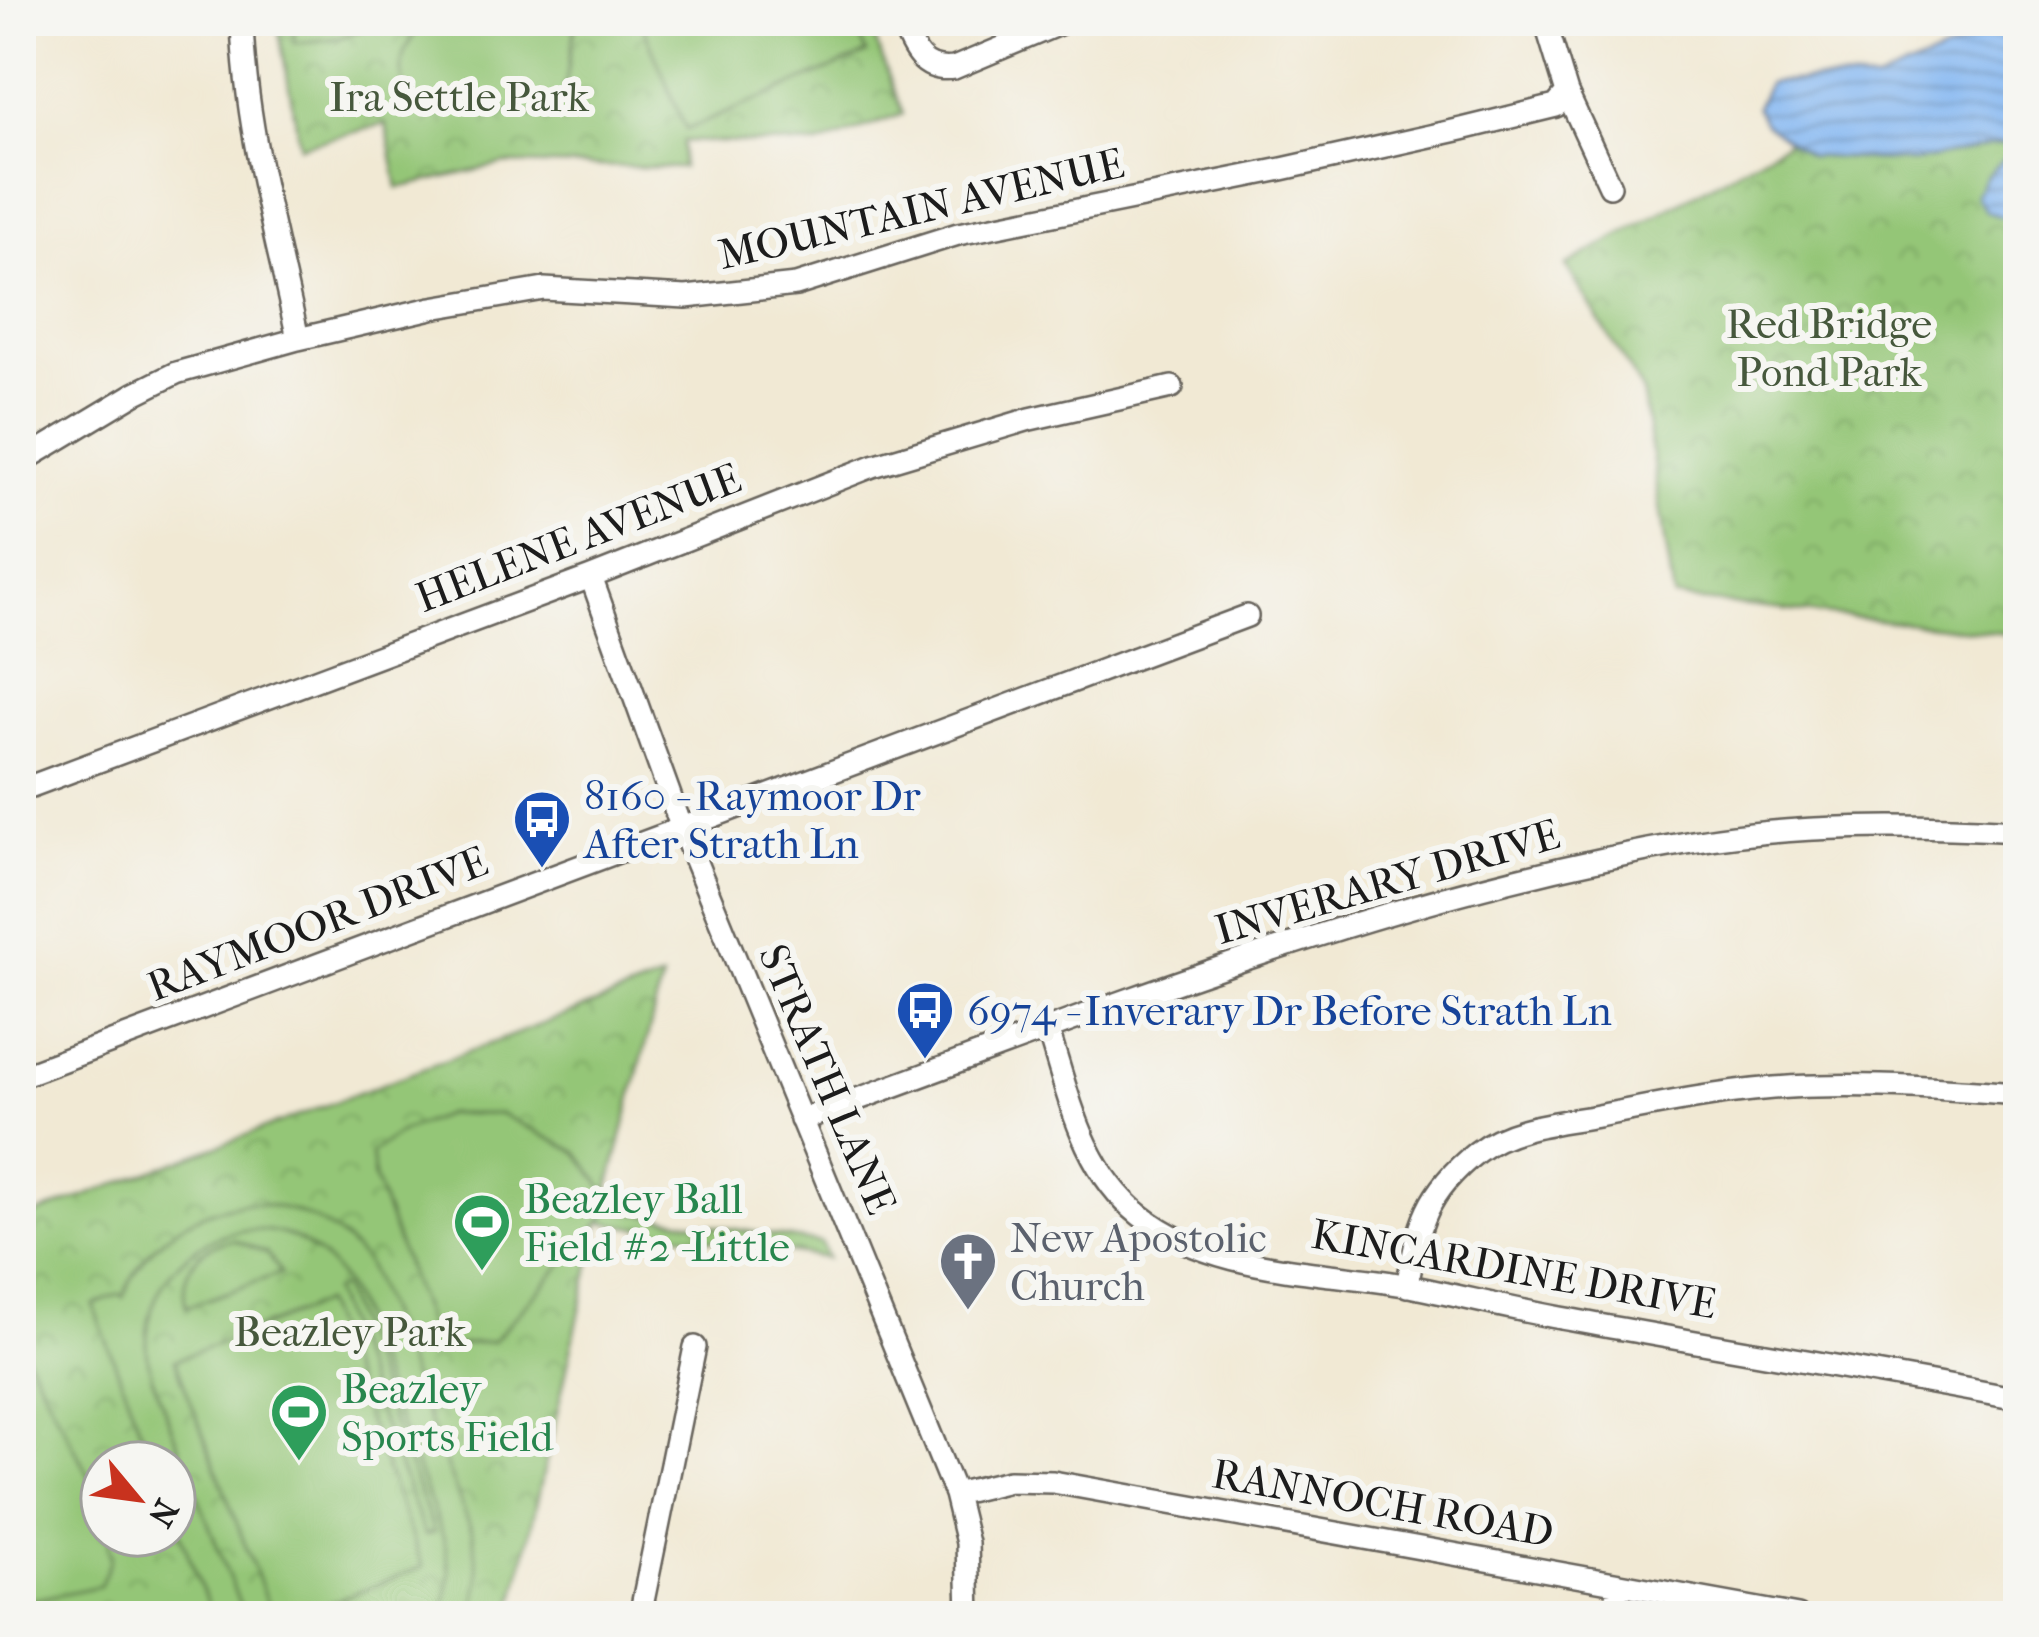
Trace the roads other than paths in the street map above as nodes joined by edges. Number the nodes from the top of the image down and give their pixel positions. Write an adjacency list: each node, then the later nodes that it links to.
1 (242, 21): 7 (street)
2 (901, 21): 3 (street)
3 (1066, 21)
4 (1544, 21): 5 (street)
5 (1567, 93): 6 (street); 7 (street, MOUNTAIN AVENUE)
6 (1610, 186)
7 (298, 339): 9 (street, MOUNTAIN AVENUE)
8 (1172, 387): 10 (street, HELENE AVENUE)
9 (21, 462)
10 (590, 577): 12 (street, HELENE AVENUE); 13 (street, STRATH LANE)
11 (1247, 616): 13 (street, RAYMOOR DRIVE)
12 (21, 790)
13 (681, 826): 16 (street, RAYMOOR DRIVE); 18 (street, STRATH LANE)
14 (2018, 831): 15 (street, INVERARY DRIVE)
15 (1048, 1031): 18 (street, INVERARY DRIVE); 19 (street, KINCARDINE DRIVE)
16 (21, 1076)
17 (2018, 1094): 19 (street)
18 (801, 1120): 22 (street, STRATH LANE)
19 (1407, 1286): 21 (street, KINCARDINE DRIVE)
20 (695, 1347): 24 (street)
21 (2018, 1399)
22 (955, 1494): 23 (street, RANNOCH ROAD); 25 (street, STRATH LANE)
23 (1618, 1585): 26 (street); 27 (street, RANNOCH ROAD)
24 (640, 1616)
25 (969, 1616)
26 (1613, 1616)
27 (1798, 1616)

